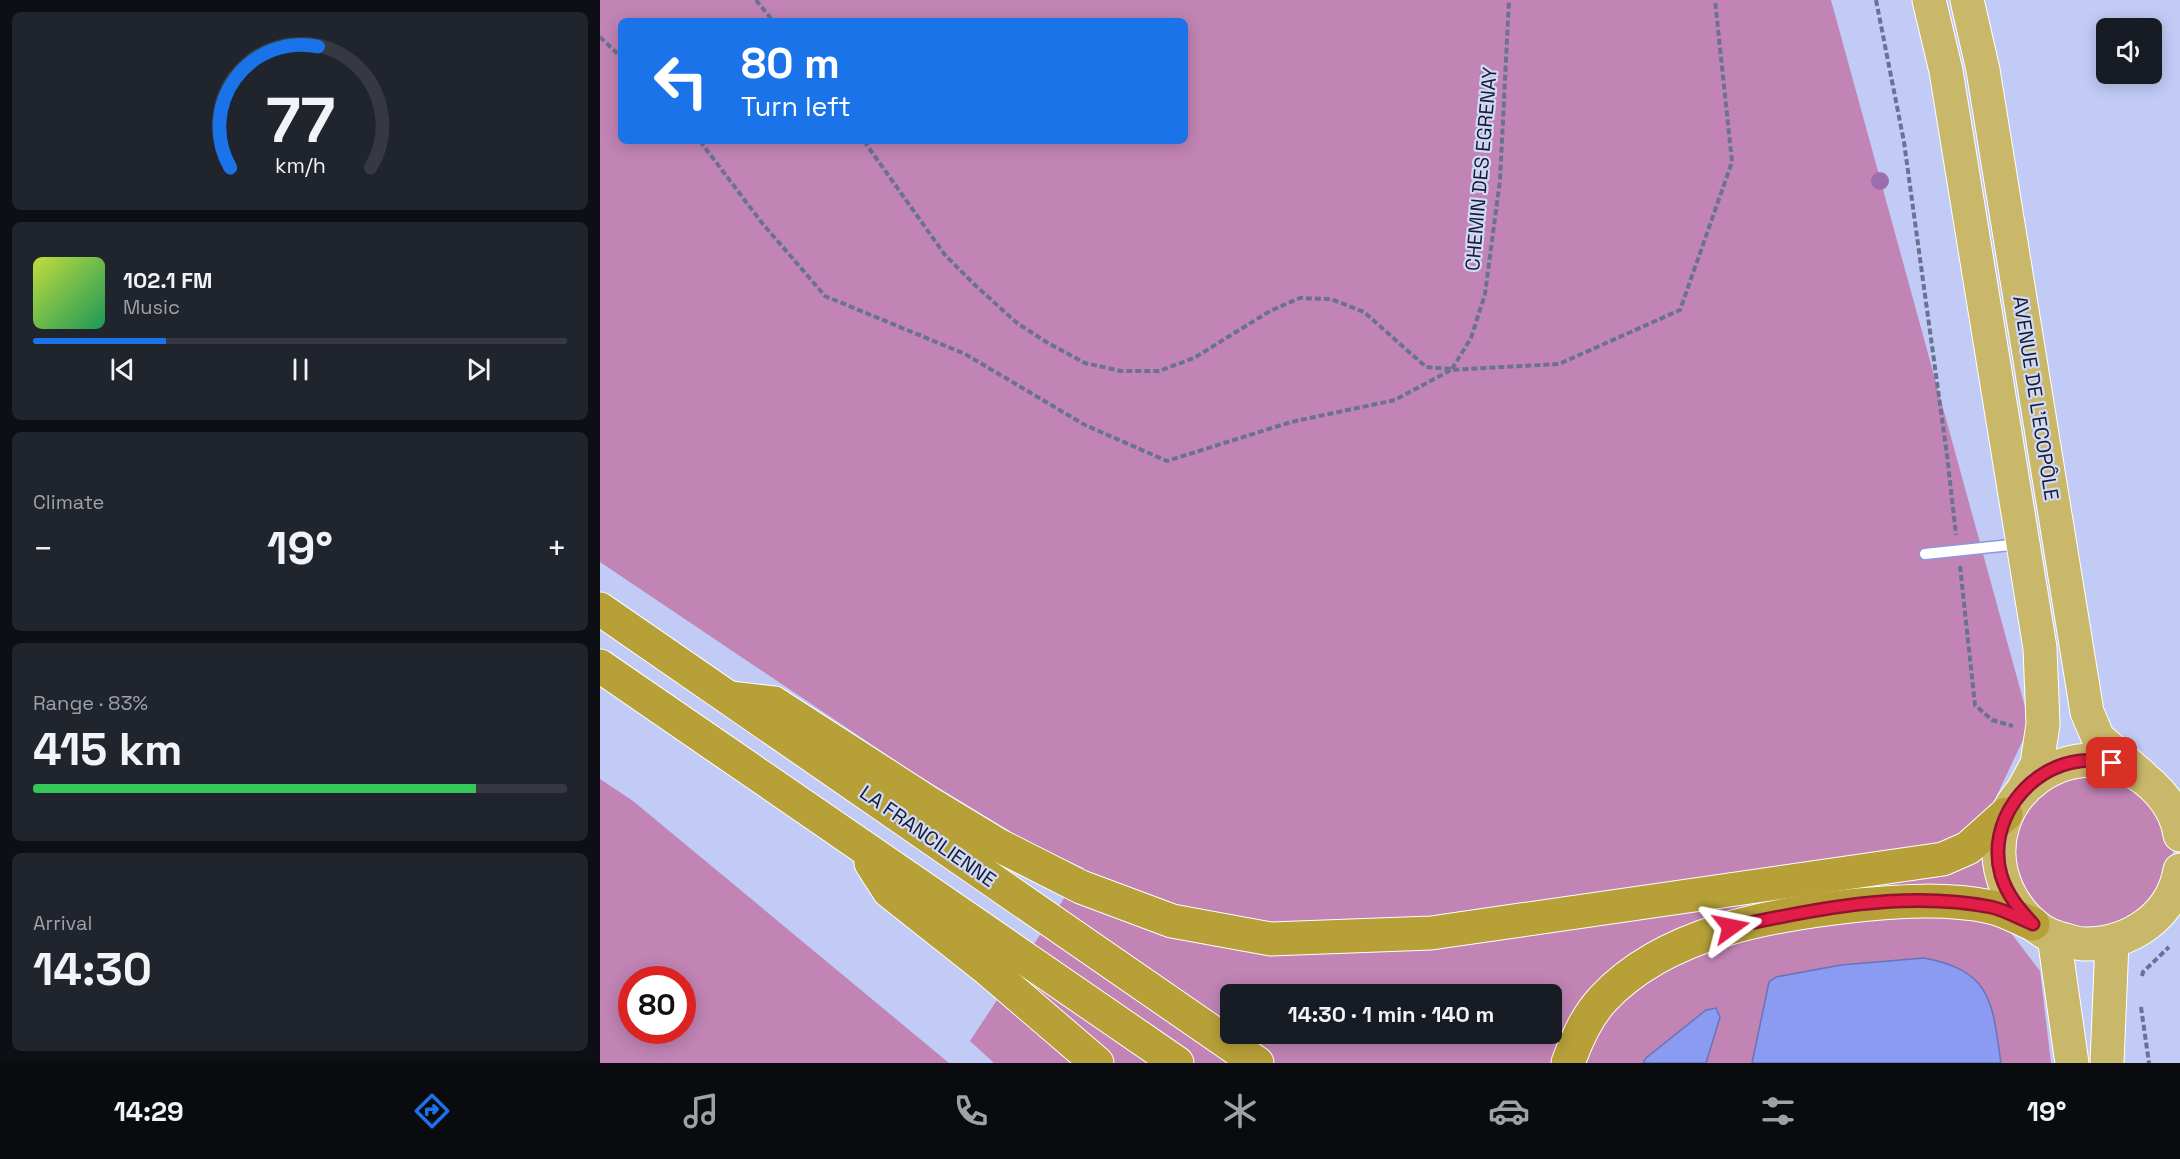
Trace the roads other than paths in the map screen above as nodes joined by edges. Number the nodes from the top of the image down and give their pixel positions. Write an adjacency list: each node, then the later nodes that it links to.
1 (1929, 0): 3 (main road, AVENUE DE L'ECOPÔLE)
2 (1967, 0): 8 (main road, AVENUE DE L'ECOPÔLE)
3 (2023, 544): 4 (lane); 9 (main road, AVENUE DE L'ECOPÔLE)
4 (1925, 554)
5 (600, 609): 7 (highway, LA FRANCILIENNE)
6 (600, 666): 11 (highway)
7 (729, 698): 9 (highway); 17 (highway, LA FRANCILIENNE)
8 (2141, 775): 9 (main road); 10 (main road, AVENUE DE L'ECOPÔLE)
9 (2015, 801): 13 (main road, AVENUE DE L'ECOPÔLE)
10 (2180, 835)
11 (859, 844): 15 (highway); 16 (highway)
12 (2180, 870): 14 (main road)
13 (2044, 931): 14 (main road); 18 (highway); 19 (main road)
14 (2112, 942): 20 (main road)
15 (1097, 1063)
16 (1177, 1063)
17 (1257, 1063)
18 (1568, 1063)
19 (2072, 1063)
20 (2107, 1063)

